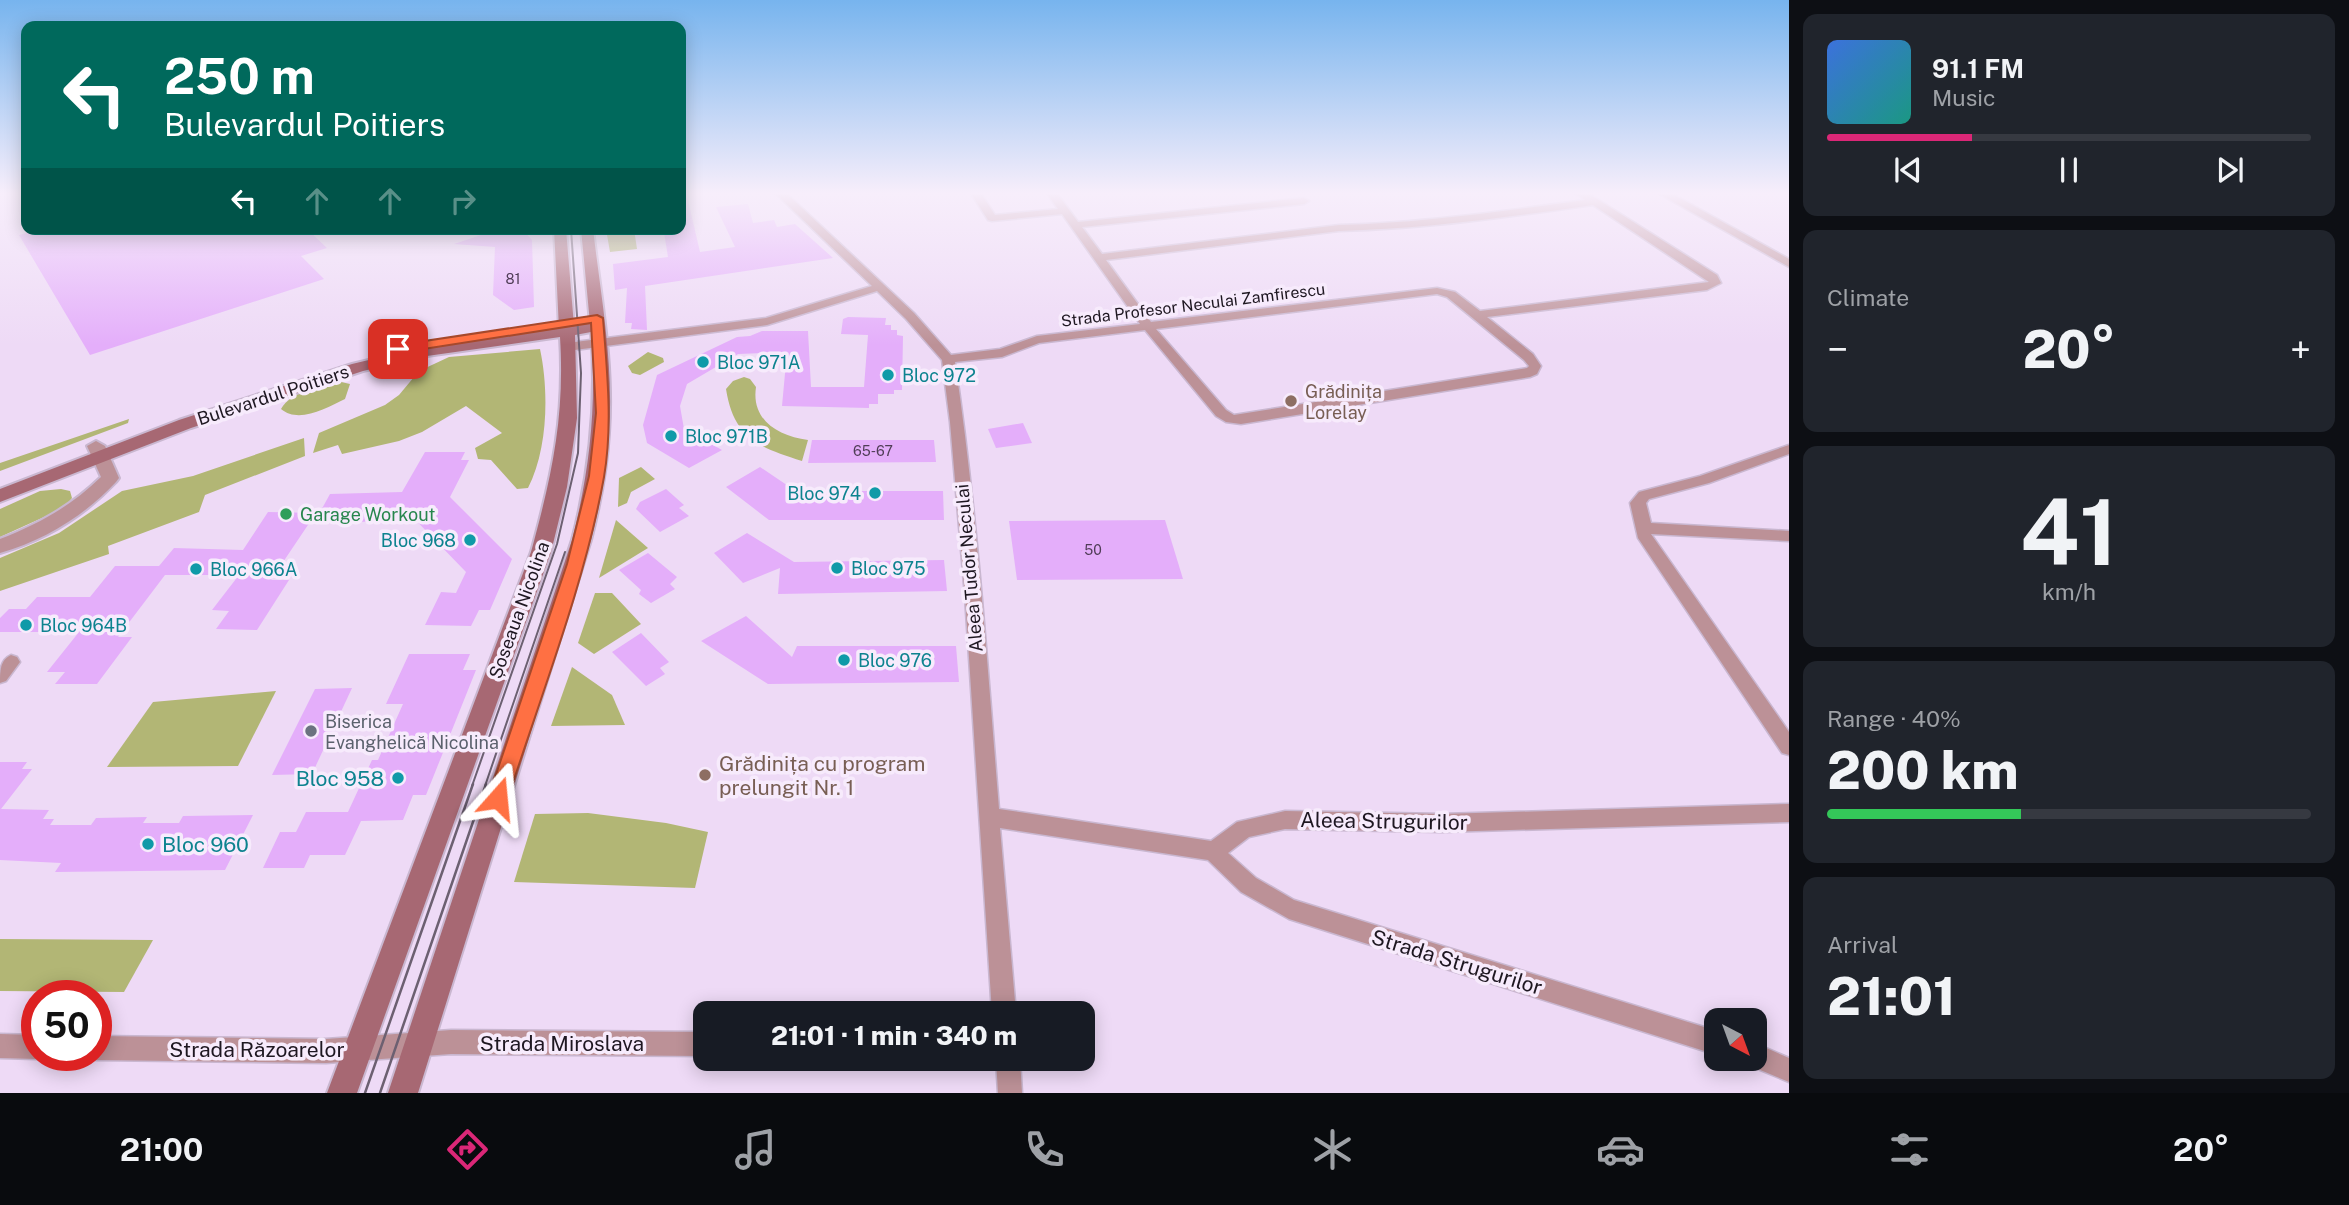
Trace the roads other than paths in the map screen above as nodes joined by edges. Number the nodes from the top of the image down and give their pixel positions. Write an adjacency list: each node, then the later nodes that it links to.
1 (561, 243): 14 (main road, Șoseaua Nicolina)
2 (588, 243): 13 (main road, Șoseaua Nicolina)
3 (833, 243): 10 (street)
4 (1089, 243): 8 (street)
5 (1219, 243): 8 (street)
6 (1660, 243): 11 (street)
7 (1752, 243): 9 (street)
8 (1099, 258): 12 (street)
9 (1789, 264)
10 (880, 287): 13 (street); 15 (street)
11 (1478, 315): 12 (street, Strada Profesor Neculai Zamfirescu); 12 (street)
12 (1149, 328): 15 (street, Strada Profesor Neculai Zamfirescu)
13 (597, 329): 14 (main road, Bulevardul Poitiers); 29 (main road, Șoseaua Nicolina)
14 (566, 333): 17 (main road, Bulevardul Poitiers); 34 (main road, Șoseaua Nicolina)
15 (948, 359): 25 (street, Aleea Tudor Neculai)
16 (1789, 449): 20 (street)
17 (98, 450): 18 (main road, Bulevardul Poitiers); 19 (main road, Bulevardul Poitiers); 22 (street)
18 (0, 485)
19 (0, 496)
20 (1645, 528): 21 (street); 23 (street)
21 (1789, 536)
22 (0, 546)
23 (1789, 747)
24 (1789, 813): 26 (street, Aleea Strugurilor)
25 (990, 817): 26 (street); 27 (street, Aleea Tudor Neculai)
26 (1214, 851): 28 (street, Strada Strugurilor)
27 (1003, 1001)
28 (1704, 1038)
29 (418, 1044): 30 (street, Strada Miroslava); 34 (street, Strada Răzoarelor); 39 (main road, Șoseaua Nicolina)
30 (693, 1044)
31 (0, 1046): 32 (street)
32 (21, 1047)
33 (112, 1048): 34 (street, Strada Răzoarelor)
34 (358, 1050): 38 (main road, Șoseaua Nicolina)
35 (1768, 1061): 36 (street)
36 (1789, 1070)
37 (1008, 1071): 40 (street)
38 (342, 1093)
39 (403, 1093)
40 (1010, 1093)

